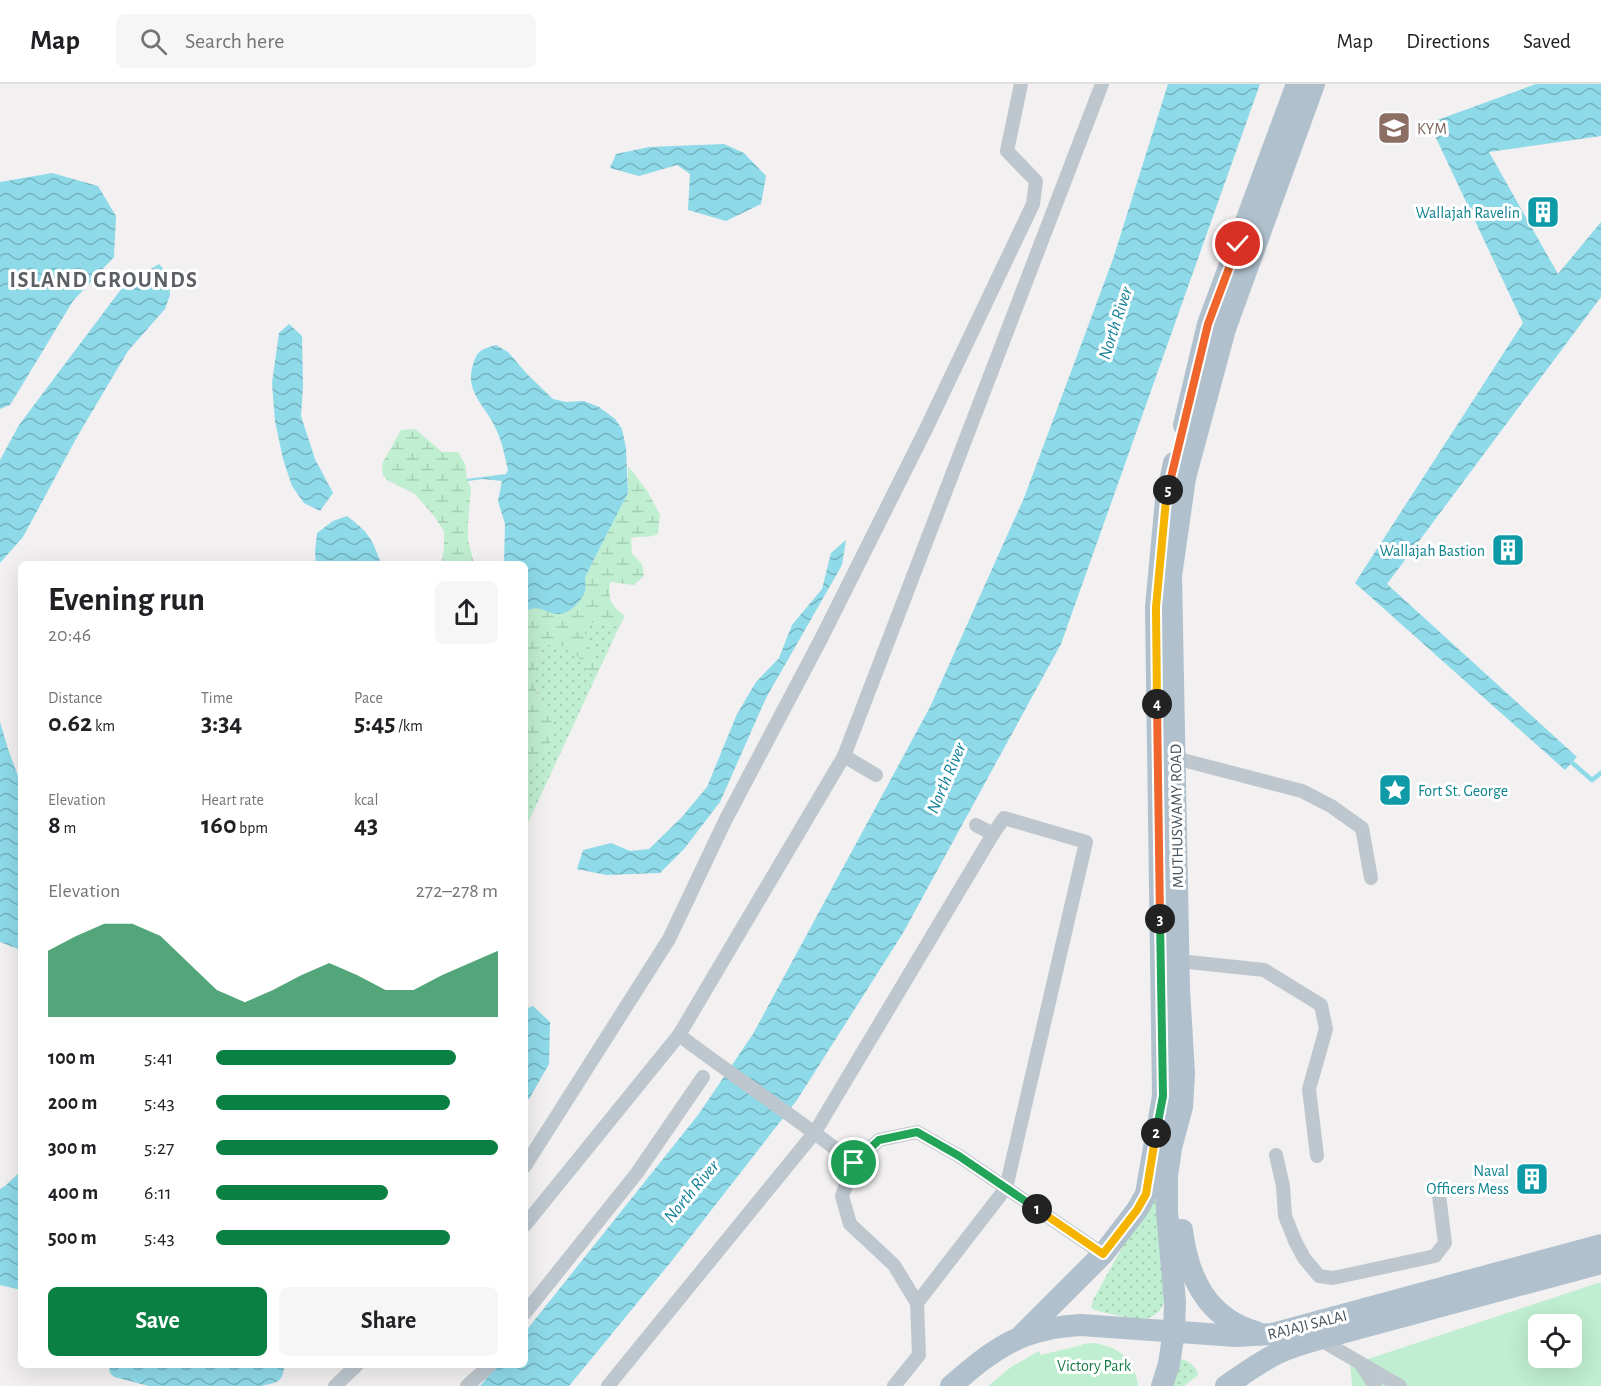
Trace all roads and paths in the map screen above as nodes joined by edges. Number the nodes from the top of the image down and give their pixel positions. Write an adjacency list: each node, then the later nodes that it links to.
1 (1021, 84): 18 (street)
2 (1102, 84): 5 (street)
3 (1297, 84): 24 (main road, MUTHUSWAMY ROAD)
4 (1314, 84): 6 (main road, MUTHUSWAMY ROAD)
5 (844, 756): 7 (street); 12 (street)
6 (1175, 758): 10 (street); 11 (main road, MUTHUSWAMY ROAD)
7 (876, 775)
8 (976, 825): 9 (street)
9 (993, 834): 14 (street); 20 (street)
10 (1371, 878)
11 (1179, 961): 15 (main road, MUTHUSWAMY ROAD); 17 (street)
12 (680, 1035): 14 (street); 22 (street)
13 (703, 1077): 27 (street)
14 (815, 1132): 19 (street); 37 (street)
15 (1170, 1155): 28 (main road, MUTHUSWAMY ROAD); 29 (main road)
16 (1275, 1155): 21 (street)
17 (1317, 1156)
18 (528, 1161)
19 (854, 1163): 20 (street); 26 (street)
20 (1006, 1188): 24 (street); 26 (street)
21 (1438, 1188)
22 (528, 1221)
23 (1601, 1245): 29 (main road, RAJAJI SALAI)
24 (1103, 1254): 30 (main road, MUTHUSWAMY ROAD)
25 (1601, 1263): 31 (main road, RAJAJI SALAI)
26 (917, 1303): 38 (street)
27 (528, 1309)
28 (1174, 1331): 29 (main road, RAJAJI SALAI); 30 (main road, RAJAJI SALAI); 40 (main road, MUTHUSWAMY ROAD)
29 (1272, 1334)
30 (1022, 1335): 39 (main road, RAJAJI SALAI)
31 (1319, 1339): 32 (street); 41 (main road, RAJAJI SALAI)
32 (1359, 1362): 42 (street); 43 (street)
33 (354, 1368): 35 (street)
34 (487, 1368): 36 (street)
35 (335, 1386)
36 (467, 1386)
37 (608, 1386)
38 (894, 1386)
39 (951, 1386)
40 (1162, 1386)
41 (1226, 1386)
42 (1375, 1386)
43 (1400, 1386)

